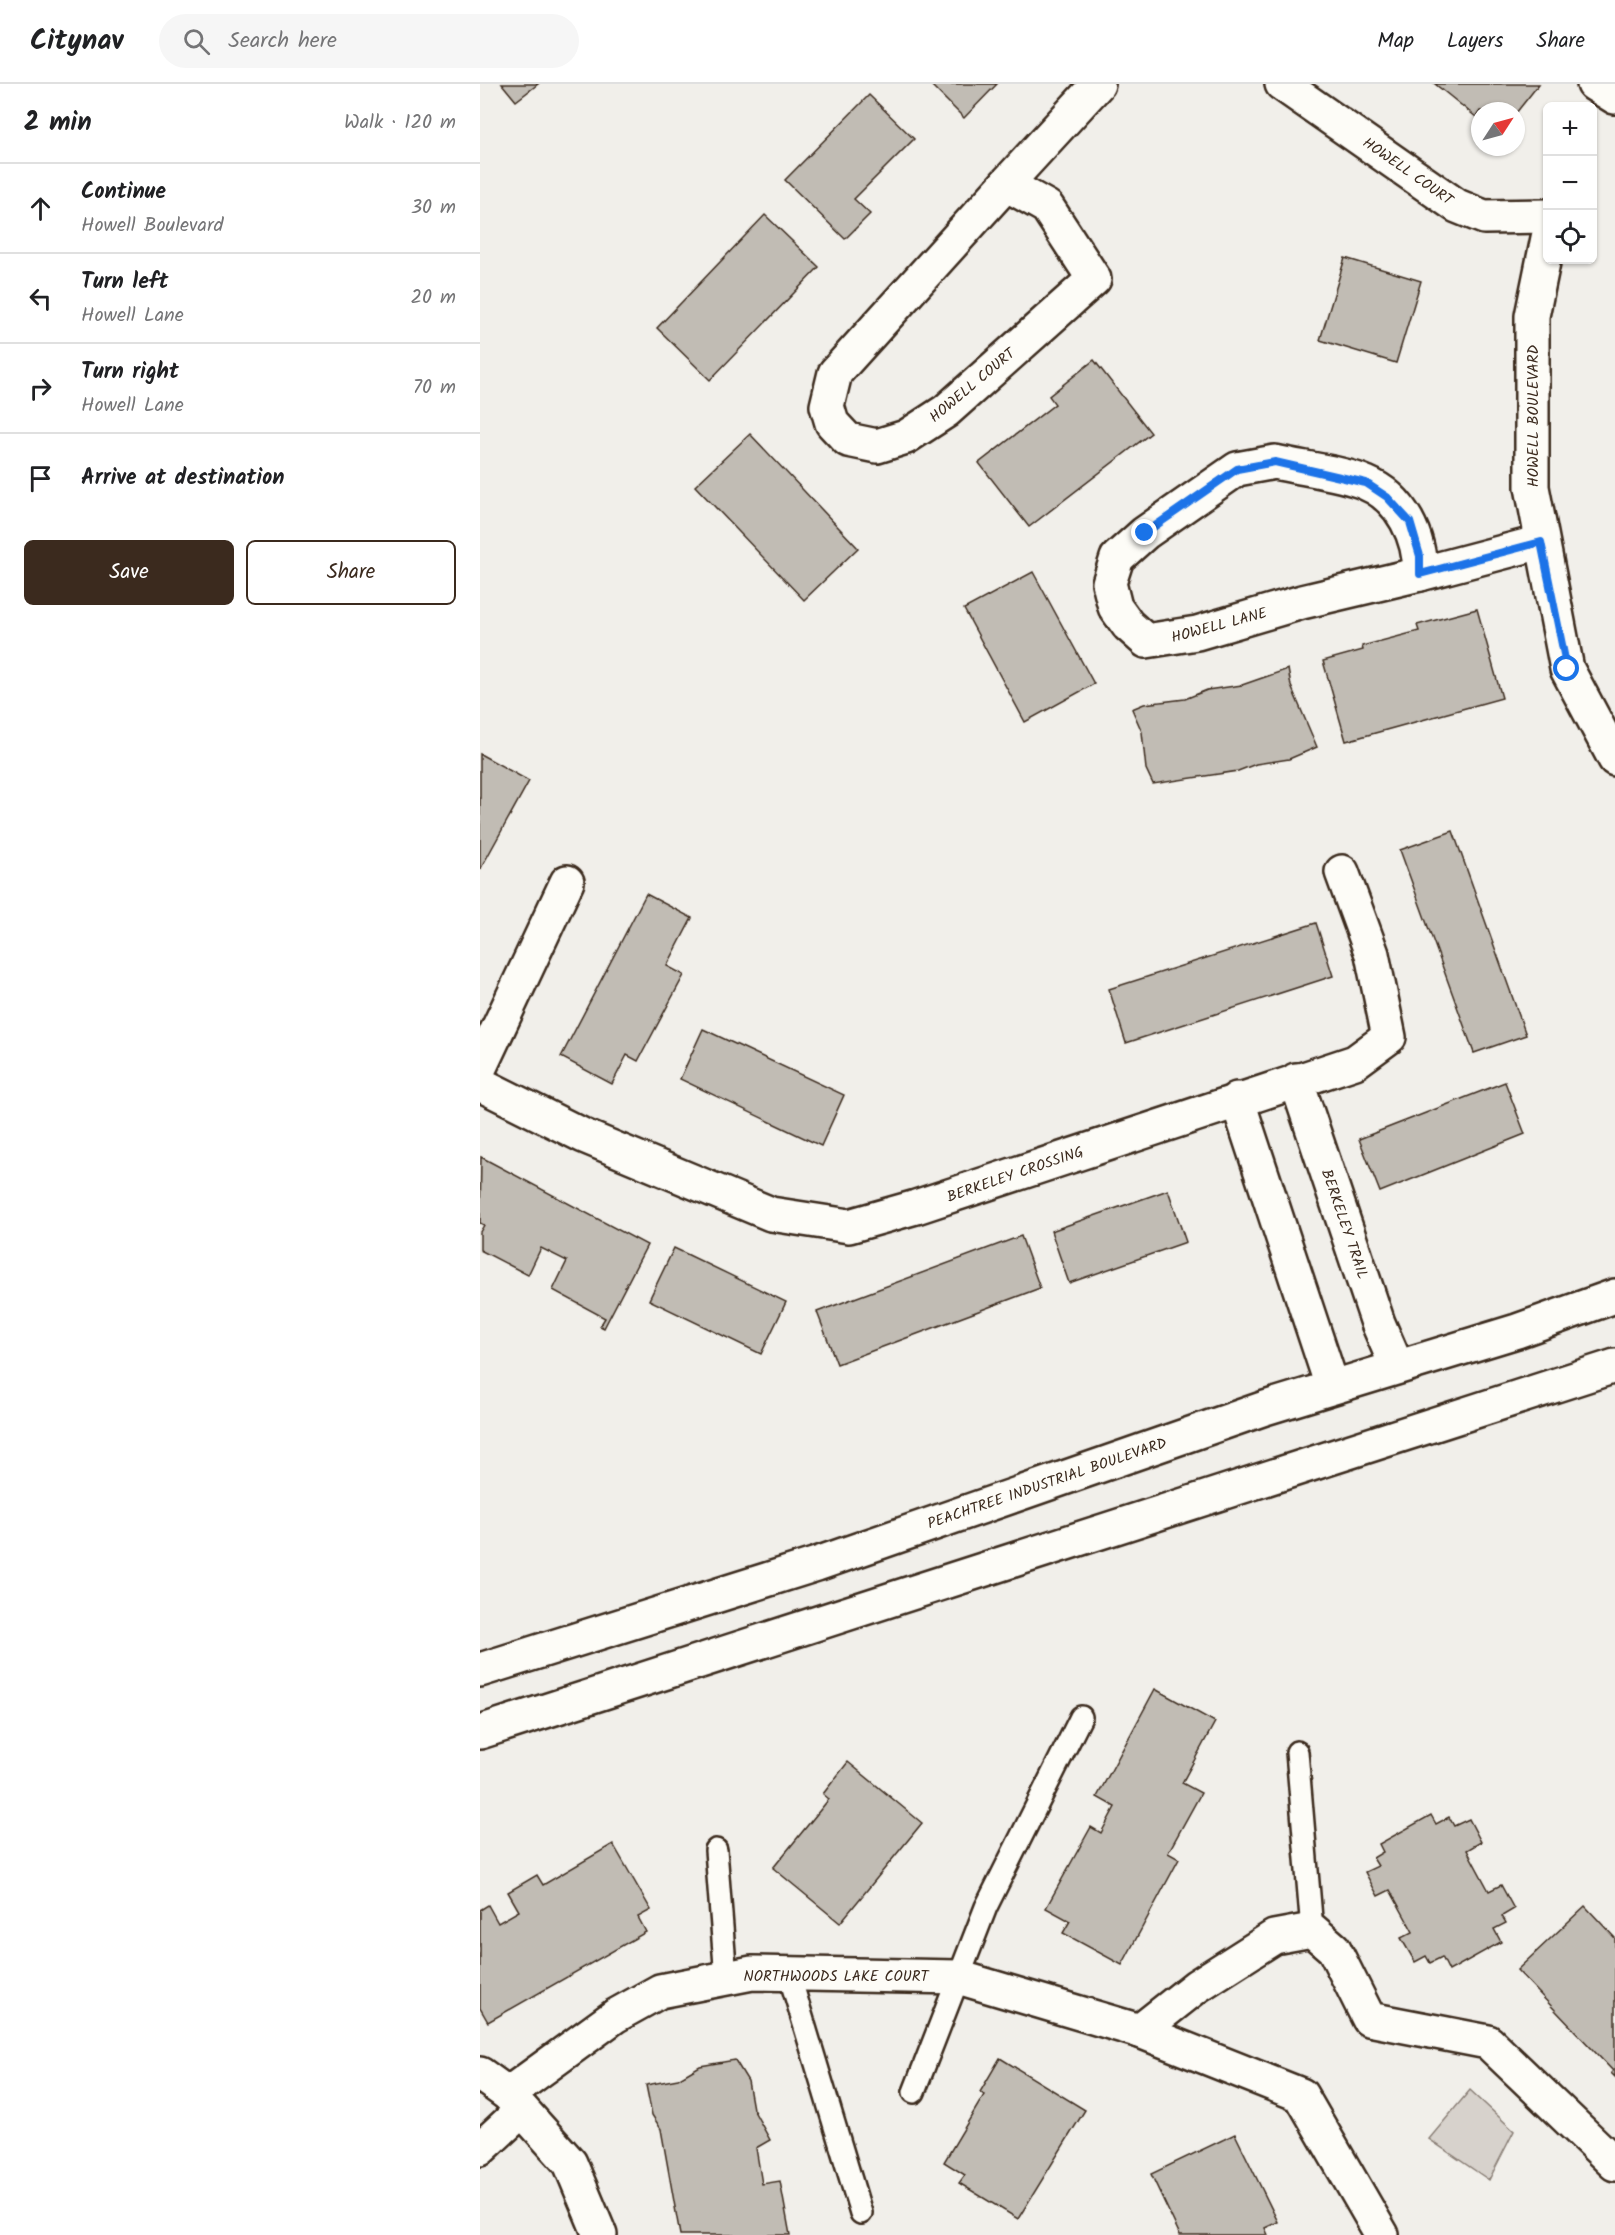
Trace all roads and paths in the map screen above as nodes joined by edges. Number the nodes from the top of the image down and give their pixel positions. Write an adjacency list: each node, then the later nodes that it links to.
1 (1098, 84): 6 (main road, HOWELL COURT)
2 (1282, 84): 7 (main road, HOWELL COURT)
3 (1592, 84): 4 (main road); 5 (main road)
4 (1615, 97)
5 (1585, 102)
6 (1006, 184): 6 (main road, HOWELL COURT)
7 (1543, 216)
8 (1543, 262): 9 (main road, HOWELL BOULEVARD)
9 (1541, 542): 10 (main road, HOWELL LANE); 11 (main road, HOWELL BOULEVARD)
10 (1420, 574): 10 (main road, HOWELL LANE)
11 (1615, 759)
12 (1342, 872): 15 (main road, BERKELEY CROSSING)
13 (567, 882): 14 (main road)
14 (480, 1067)
15 (1296, 1080): 17 (main road, BERKELEY CROSSING); 20 (main road, BERKELEY TRAIL)
16 (480, 1084): 17 (main road, BERKELEY CROSSING)
17 (1237, 1099): 21 (main road)
18 (1615, 1296): 20 (main road, PEACHTREE INDUSTRIAL BOULEVARD)
19 (1615, 1366): 24 (main road)
20 (1397, 1367): 21 (main road, PEACHTREE INDUSTRIAL BOULEVARD)
21 (1332, 1386): 22 (main road, PEACHTREE INDUSTRIAL BOULEVARD)
22 (480, 1671)
23 (1081, 1717): 29 (lane)
24 (480, 1732)
25 (1297, 1752): 27 (lane)
26 (716, 1850): 30 (lane)
27 (1312, 1930): 31 (main road); 36 (main road)
28 (789, 1974): 29 (main road, NORTHWOODS LAKE COURT); 30 (main road, NORTHWOODS LAKE COURT); 37 (lane)
29 (958, 1977): 31 (main road, NORTHWOODS LAKE COURT); 33 (lane)
30 (726, 1978): 34 (main road, NORTHWOODS LAKE COURT)
31 (1140, 2031): 39 (main road, NORTHWOODS LAKE COURT)
32 (480, 2074): 34 (main road)
33 (914, 2092)
34 (515, 2102): 35 (main road, NORTHWOODS LAKE COURT); 38 (main road)
35 (480, 2149)
36 (1615, 2164)
37 (861, 2213)
38 (600, 2235)
39 (1382, 2235)

